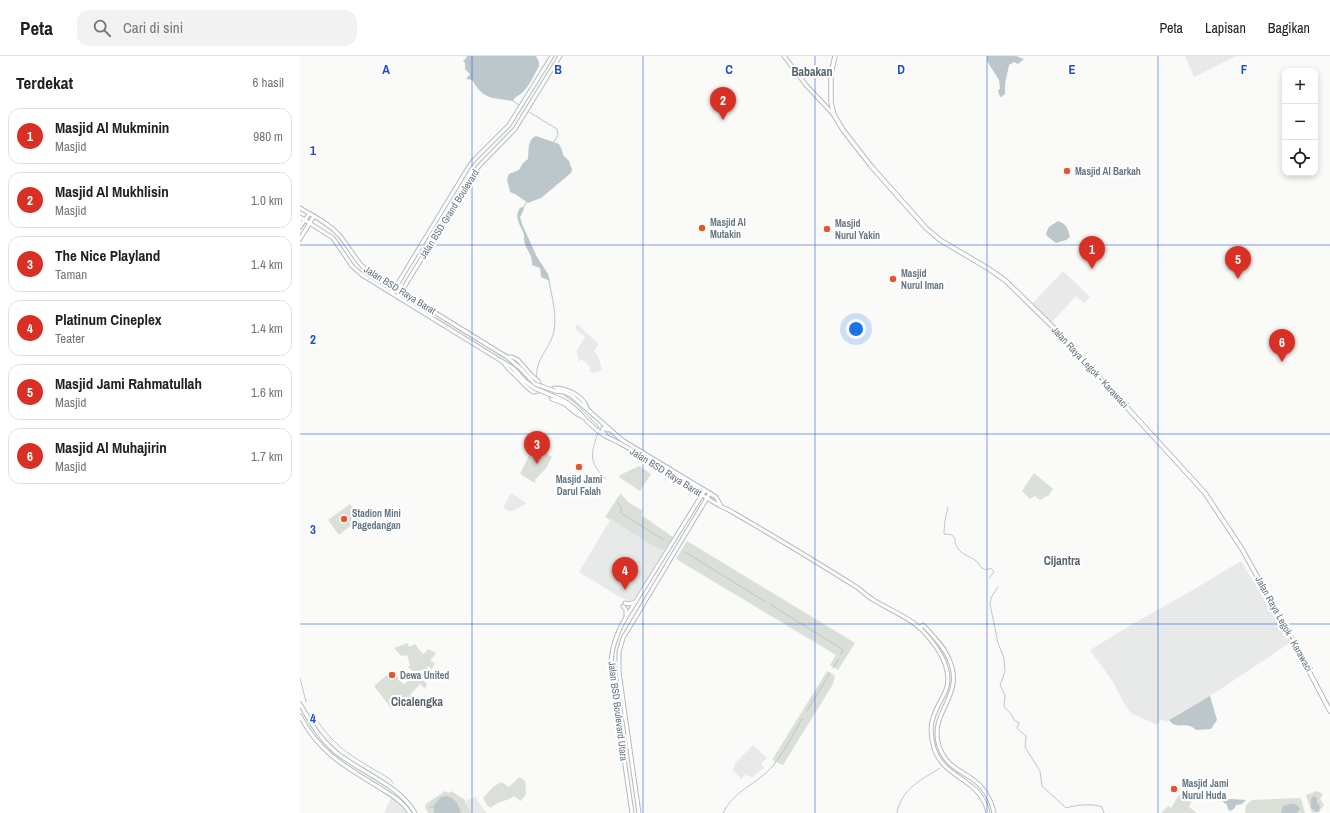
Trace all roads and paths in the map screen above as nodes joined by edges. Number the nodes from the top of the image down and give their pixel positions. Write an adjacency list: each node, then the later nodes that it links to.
1 (552, 56): 16 (main road, Jalan BSD Grand Boulevard)
2 (560, 56): 18 (main road, Jalan BSD Grand Boulevard)
3 (784, 56): 5 (main road)
4 (835, 56): 5 (main road, Jalan Raya Legok - Karawaci)
5 (834, 114): 47 (main road, Jalan Raya Legok - Karawaci)
6 (300, 208): 7 (main road, Jalan BSD Raya Barat)
7 (310, 214): 8 (main road, Jalan BSD Raya Barat); 10 (main road)
8 (314, 216): 11 (main road); 17 (main road, Jalan BSD Raya Barat)
9 (300, 218): 10 (main road, Jalan BSD Raya Barat); 12 (main road)
10 (306, 220): 11 (main road, Jalan BSD Raya Barat); 12 (main road)
11 (310, 223): 13 (main road, Jalan BSD Raya Barat); 14 (main road)
12 (300, 226)
13 (318, 227): 14 (main road); 21 (main road, Jalan BSD Raya Barat)
14 (305, 231): 15 (main road)
15 (300, 239)
16 (400, 280): 17 (main road); 19 (main road, Jalan BSD Grand Boulevard)
17 (386, 282): 19 (main road, Jalan BSD Raya Barat)
18 (406, 284): 20 (main road, Jalan BSD Grand Boulevard); 22 (main road)
19 (395, 288): 20 (main road, Jalan BSD Raya Barat); 21 (main road, Jalan BSD Grand Boulevard)
20 (401, 292): 22 (main road, Jalan BSD Raya Barat); 23 (main road, Jalan BSD Grand Boulevard)
21 (392, 294): 23 (main road, Jalan BSD Raya Barat)
22 (408, 296): 24 (main road, Jalan BSD Raya Barat)
23 (398, 297): 25 (main road, Jalan BSD Raya Barat)
24 (508, 357): 25 (main road); 26 (main road, Jalan BSD Raya Barat, bridge)
25 (504, 363): 27 (main road, Jalan BSD Raya Barat, bridge)
26 (587, 409): 27 (main road); 28 (main road, Jalan BSD Raya Barat)
27 (583, 416): 29 (main road, Jalan BSD Raya Barat)
28 (622, 440): 29 (main road); 30 (main road, Jalan BSD Raya Barat)
29 (620, 443): 31 (main road, Jalan BSD Raya Barat)
30 (705, 490): 32 (main road, Jalan BSD Raya Barat); 33 (main road, Jalan BSD Boulevard Utara)
31 (695, 491): 33 (main road, Jalan BSD Raya Barat); 36 (main road)
32 (710, 493): 34 (main road, Jalan BSD Boulevard Utara); 37 (main road, Jalan BSD Raya Barat)
33 (702, 495): 34 (main road, Jalan BSD Raya Barat); 36 (main road, Jalan BSD Boulevard Utara)
34 (707, 498): 35 (main road, Jalan BSD Raya Barat); 38 (main road, Jalan BSD Boulevard Utara)
35 (714, 502): 37 (main road, Jalan BSD Raya Barat); 38 (main road)
36 (697, 504): 39 (main road, Jalan BSD Boulevard Utara)
37 (721, 506): 43 (main road, Jalan BSD Raya Barat)
38 (702, 507): 40 (main road, Jalan BSD Boulevard Utara)
39 (693, 510): 40 (main road); 41 (main road, Jalan BSD Boulevard Utara)
40 (698, 513): 45 (main road, Jalan BSD Boulevard Utara)
41 (636, 601): 42 (main road, Jalan BSD Boulevard Utara); 42 (main road)
42 (626, 617): 44 (main road, Jalan BSD Boulevard Utara)
43 (919, 628): 56 (main road); 57 (main road)
44 (614, 643): 45 (main road); 54 (main road, Jalan BSD Boulevard Utara)
45 (621, 644): 55 (main road, Jalan BSD Boulevard Utara)
46 (300, 704): 49 (main road)
47 (1330, 710)
48 (300, 716): 50 (main road)
49 (360, 769): 50 (main road); 51 (main road)
50 (357, 774): 51 (main road)
51 (408, 806): 52 (main road); 53 (main road)
52 (410, 813)
53 (415, 813)
54 (632, 813)
55 (639, 813)
56 (988, 813)
57 (994, 813)

